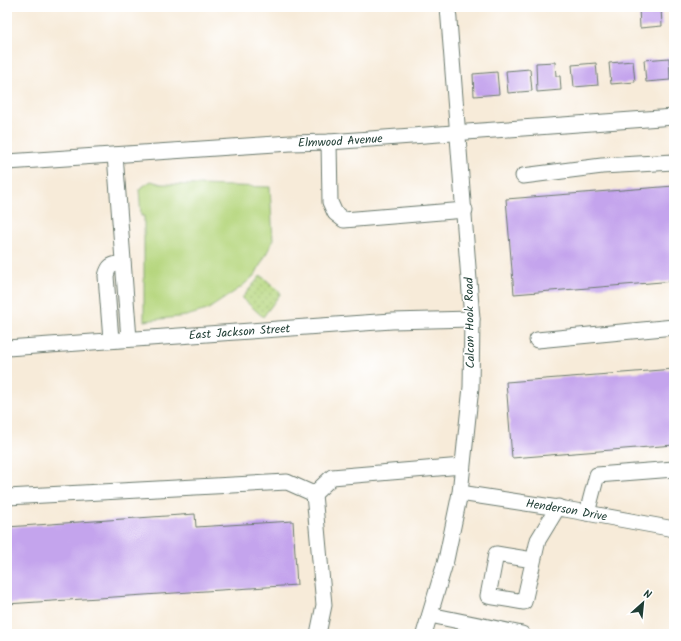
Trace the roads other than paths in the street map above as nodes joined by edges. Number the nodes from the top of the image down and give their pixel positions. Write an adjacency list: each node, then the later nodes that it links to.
1 (448, 7): 3 (street, Calcon Hook Road)
2 (674, 117): 3 (street, Elmwood Avenue)
3 (458, 132): 4 (street, Elmwood Avenue); 9 (street, Calcon Hook Road)
4 (329, 142): 5 (street, Elmwood Avenue); 9 (street)
5 (115, 155): 6 (street, Elmwood Avenue); 10 (street)
6 (7, 162)
7 (674, 162): 8 (street)
8 (523, 176)
9 (465, 210): 11 (street, Calcon Hook Road)
10 (123, 263): 13 (street); 14 (street)
11 (472, 319): 13 (street, East Jackson Street); 17 (street, Calcon Hook Road)
12 (674, 327): 15 (street)
13 (129, 339): 14 (street, East Jackson Street)
14 (111, 340): 16 (street, East Jackson Street)
15 (537, 340)
16 (7, 348)
17 (462, 466): 19 (street, Calcon Hook Road); 20 (street)
18 (674, 469): 23 (street)
19 (460, 493): 22 (street, Henderson Drive); 26 (street, Calcon Hook Road)
20 (314, 494): 21 (street); 27 (street)
21 (7, 497)
22 (558, 507): 23 (street, Henderson Drive); 25 (street)
23 (587, 513): 24 (street, Henderson Drive)
24 (674, 530)
25 (533, 560)
26 (430, 615): 28 (street, Calcon Hook Road); 29 (street)
27 (318, 634)
28 (424, 634)
29 (522, 634)

